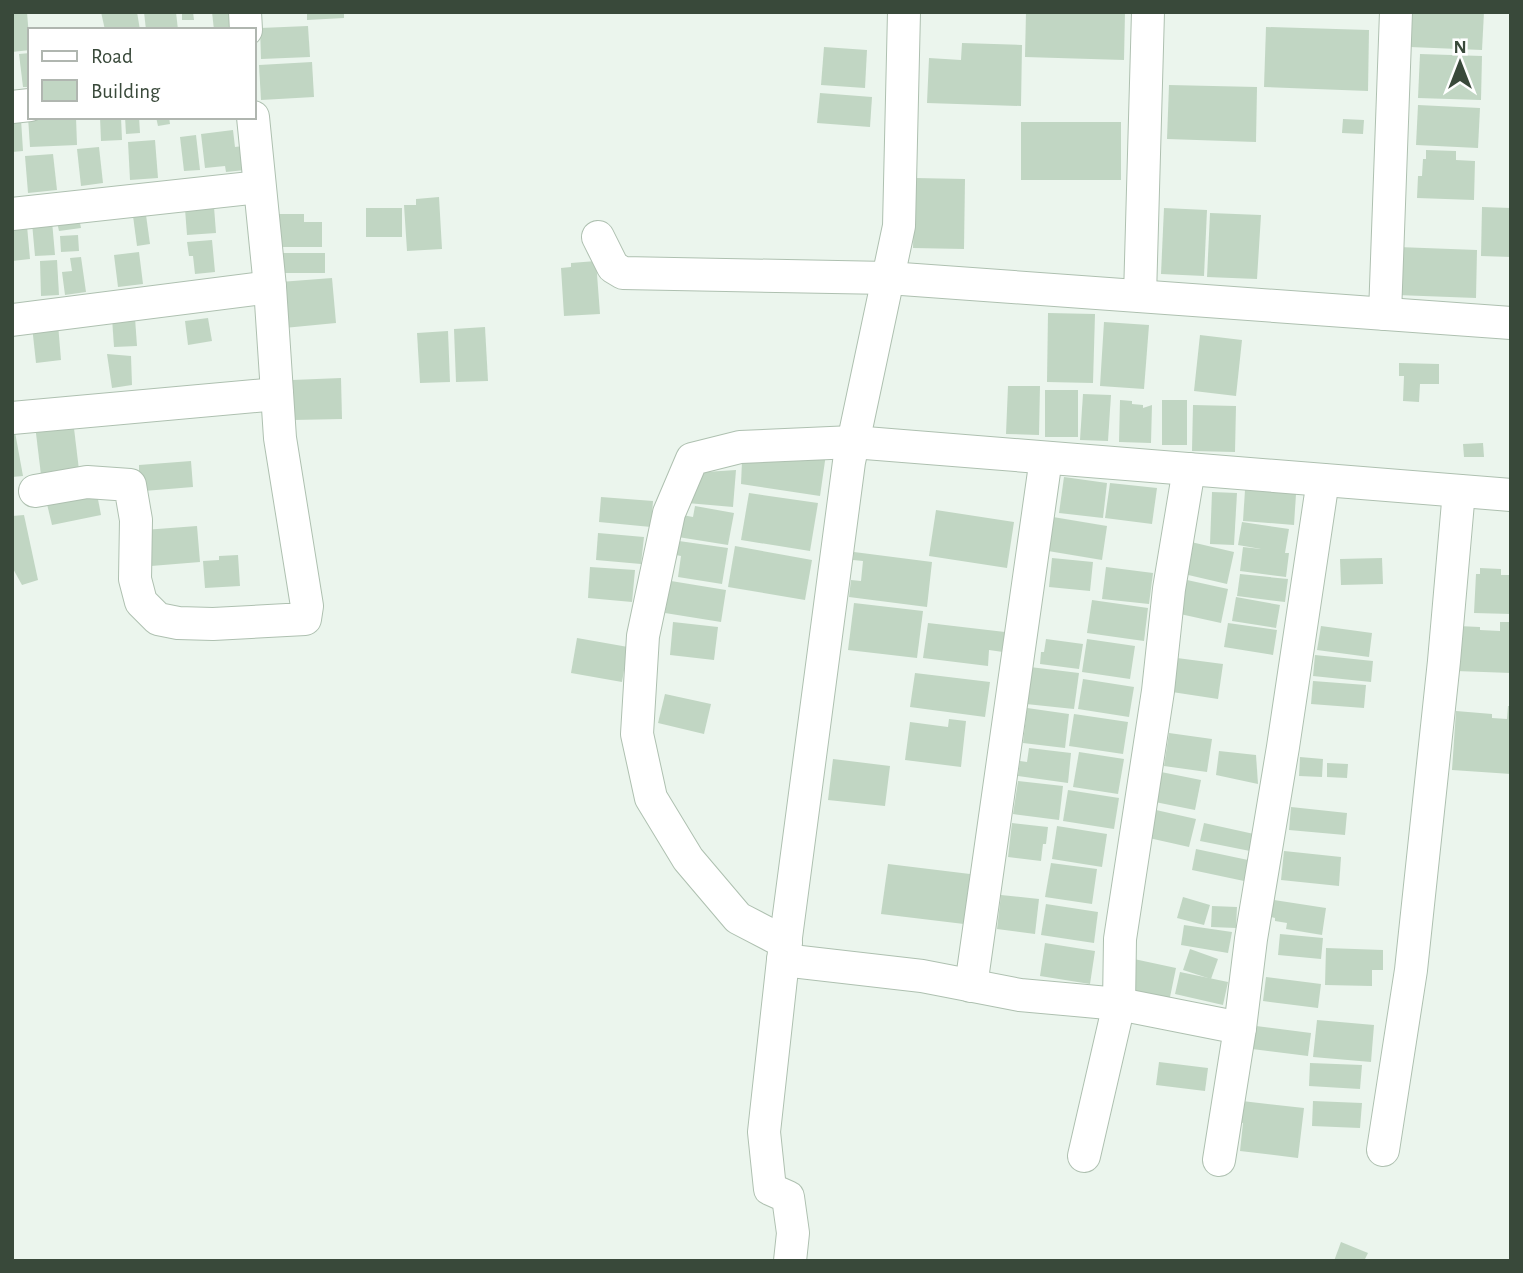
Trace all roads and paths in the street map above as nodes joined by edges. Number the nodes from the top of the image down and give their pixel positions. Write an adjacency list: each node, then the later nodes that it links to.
1 (904, 12): 8 (street)
2 (1148, 12): 10 (street)
3 (1396, 12): 11 (street)
4 (253, 119): 5 (street)
5 (259, 187): 6 (street); 9 (street)
6 (12, 215)
7 (598, 237): 8 (street)
8 (888, 278): 10 (street); 16 (street)
9 (270, 287): 12 (street); 14 (street)
10 (1140, 296): 11 (street)
11 (1385, 314): 13 (street)
12 (12, 320)
13 (1511, 323)
14 (277, 394): 15 (street); 20 (street)
15 (12, 418)
16 (853, 442): 17 (street); 23 (street); 23 (street)
17 (1046, 458): 18 (street); 24 (street)
18 (1189, 469): 19 (street); 25 (street)
19 (1323, 480): 21 (street); 26 (street)
20 (35, 491)
21 (1459, 491): 22 (street); 27 (street)
22 (1511, 495)
23 (784, 952): 24 (street); 30 (street)
24 (971, 986): 25 (street)
25 (1119, 1004): 26 (street); 28 (street)
26 (1240, 1028): 29 (street)
27 (1383, 1150)
28 (1084, 1156)
29 (1219, 1160)
30 (790, 1261)

